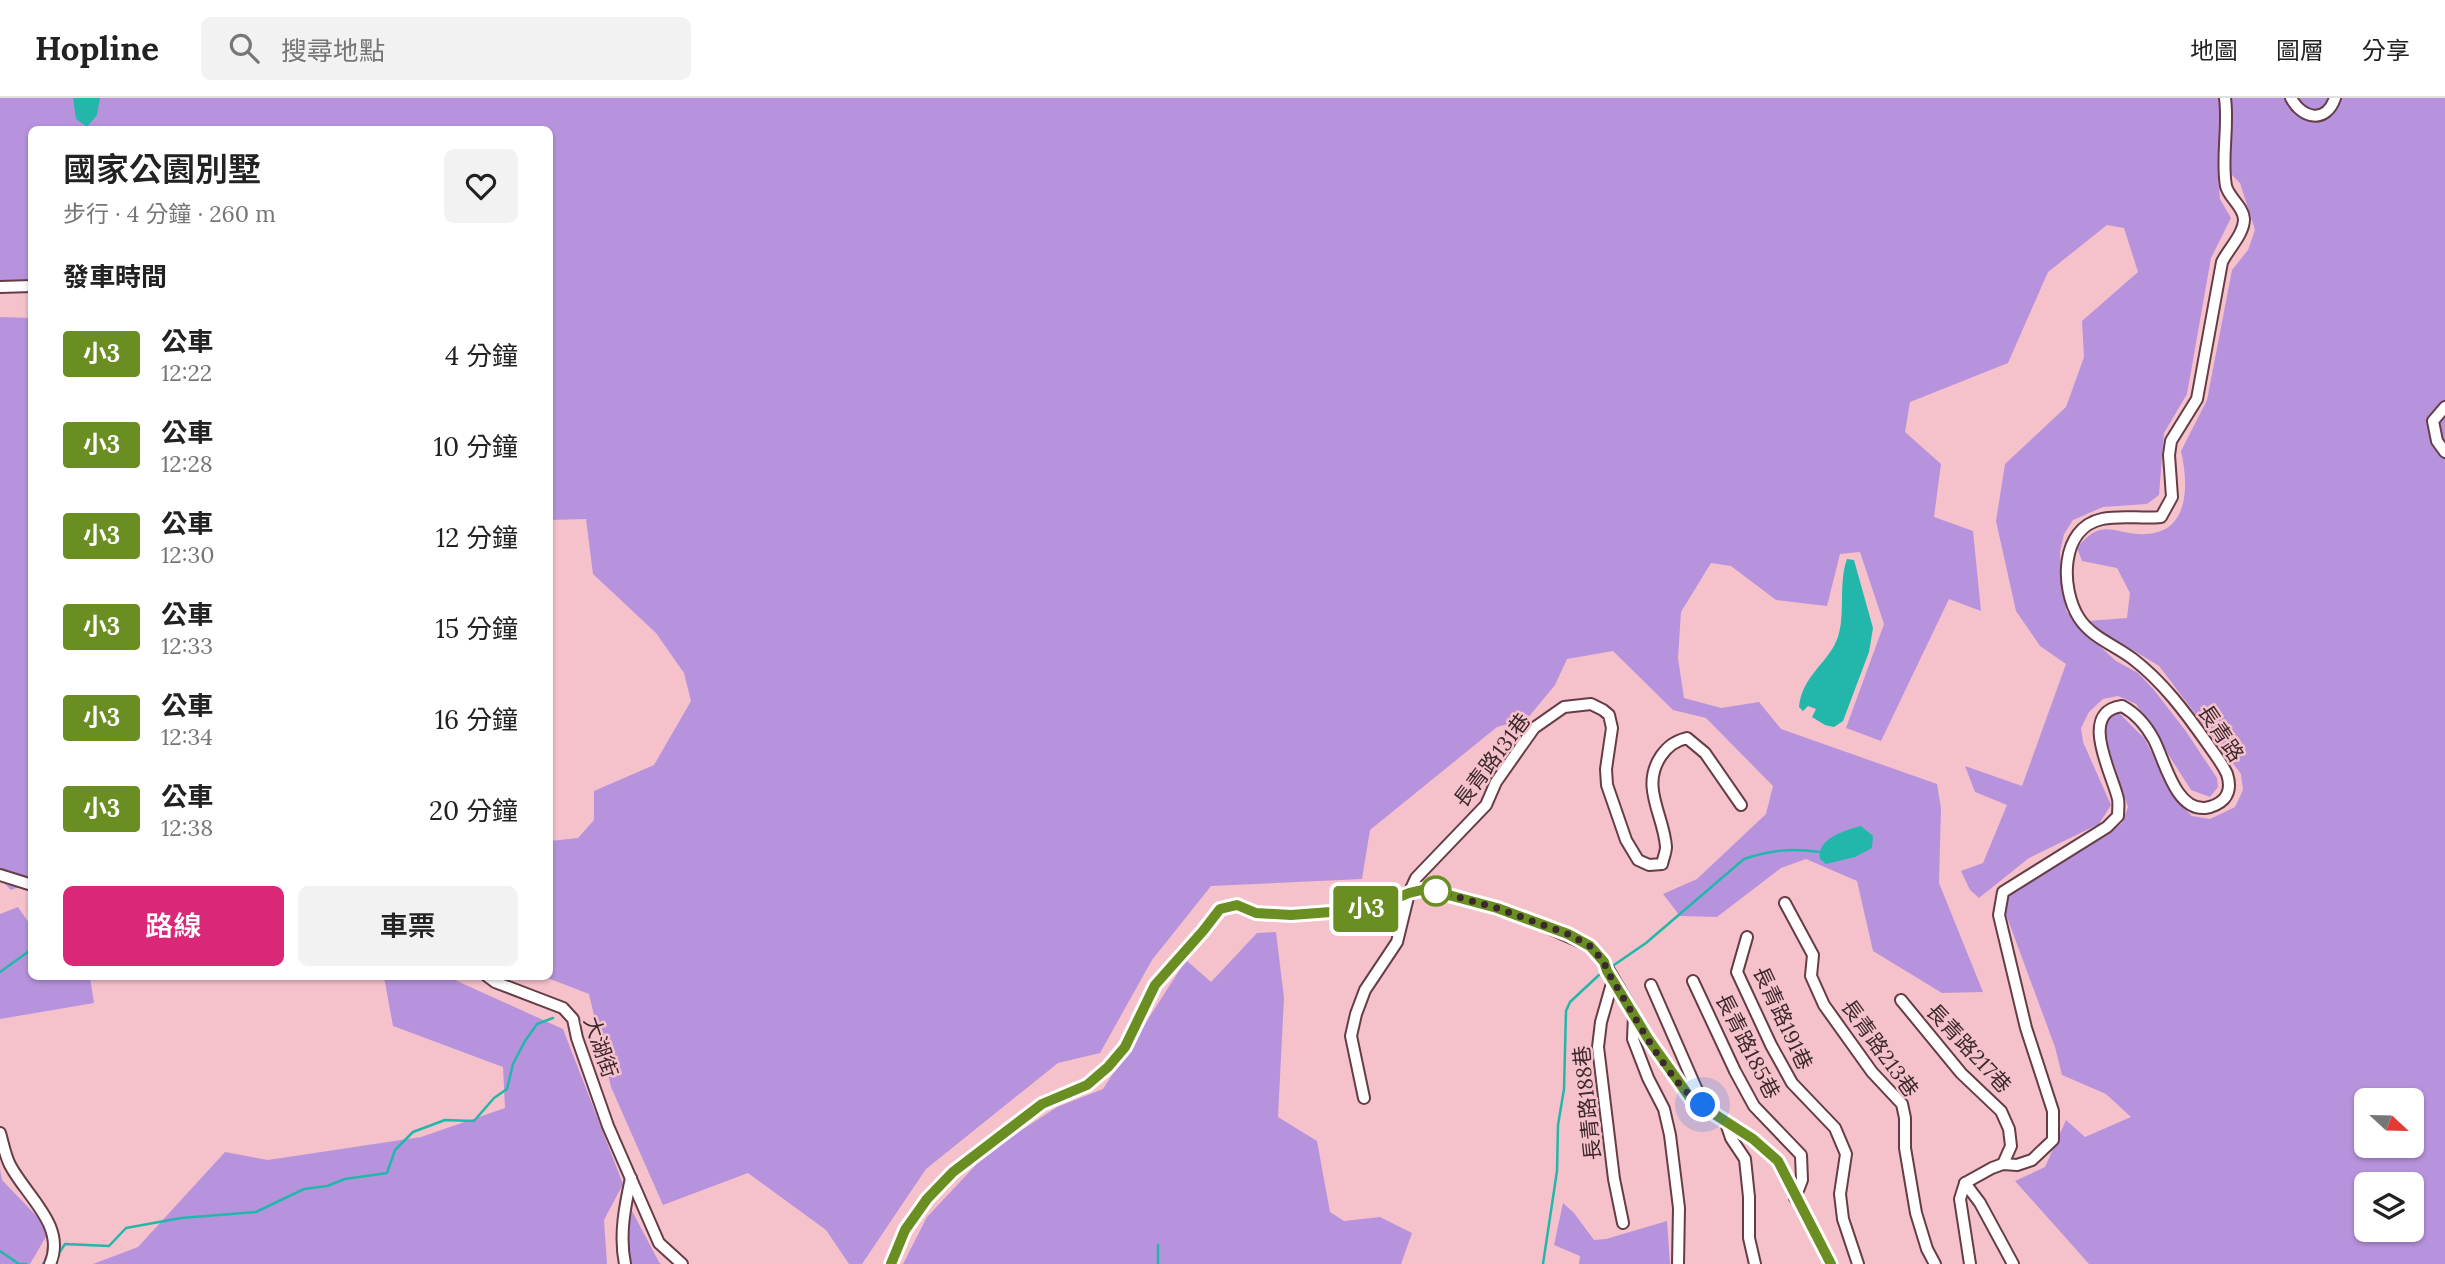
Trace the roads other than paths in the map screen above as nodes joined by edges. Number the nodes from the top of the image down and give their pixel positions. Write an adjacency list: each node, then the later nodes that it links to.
1 (2225, 98): 24 (street, 長青路)
2 (2291, 98): 3 (street)
3 (2334, 98)
4 (28, 286): 5 (street)
5 (0, 287)
6 (2445, 407): 7 (street)
7 (2445, 452)
8 (1741, 806): 11 (street, 長青路131巷)
9 (0, 875): 10 (street)
10 (28, 884)
11 (1409, 893): 15 (street); 20 (street, 長青路131巷); 32 (street)
12 (1784, 903): 37 (street, 長青路213巷)
13 (1747, 937): 36 (street, 長青路191巷)
14 (497, 980): 25 (street, 大湖街)
15 (1613, 980): 19 (street); 28 (street, 長青路188巷)
16 (1693, 981): 27 (street, 長青路185巷)
17 (1651, 985): 21 (street)
18 (1900, 1000): 24 (street, 長青路217巷)
19 (1634, 1015): 21 (street); 33 (street)
20 (1364, 1098)
21 (1703, 1105): 22 (street)
22 (1726, 1120): 27 (street); 34 (street)
23 (0, 1133): 29 (street)
24 (2003, 1164): 26 (street, 長青路)
25 (631, 1178): 30 (street); 31 (street)
26 (1965, 1182): 38 (street); 39 (street)
27 (1795, 1198): 35 (street)
28 (1622, 1223)
29 (50, 1264)
30 (625, 1264)
31 (682, 1264)
32 (891, 1264)
33 (1678, 1264)
34 (1755, 1264)
35 (1832, 1264)
36 (1858, 1264)
37 (1935, 1264)
38 (1970, 1264)
39 (2013, 1264)

